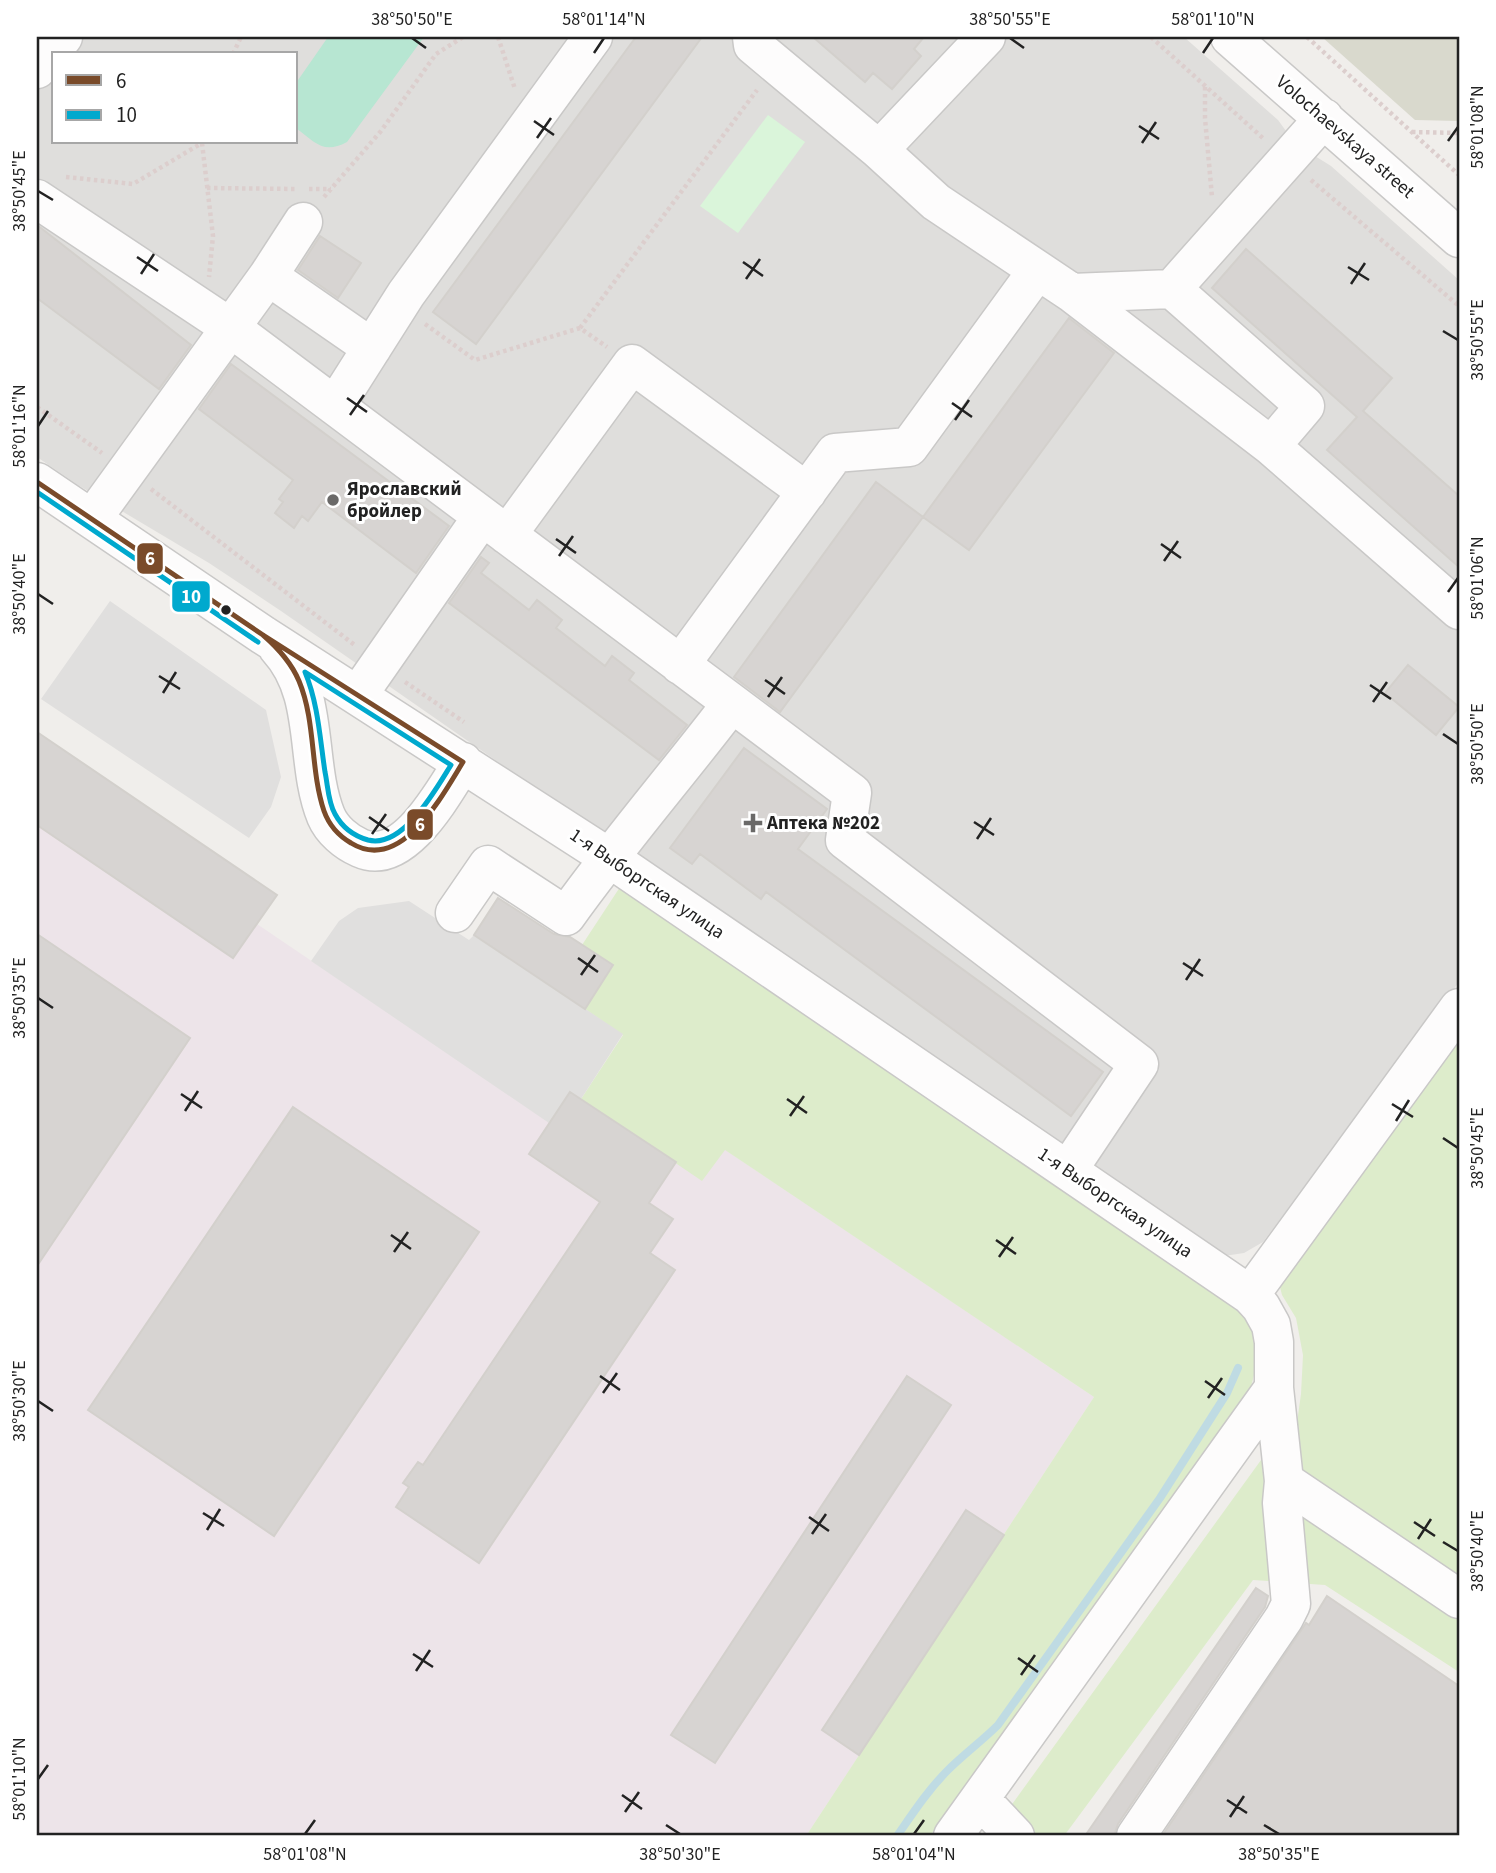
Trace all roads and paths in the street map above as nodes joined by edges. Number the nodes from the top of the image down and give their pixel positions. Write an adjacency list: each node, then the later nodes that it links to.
1 (63, 37): 9 (street)
2 (462, 37): 21 (path)
3 (498, 37): 12 (path)
4 (593, 37): 12 (street)
5 (986, 37): 17 (street)
6 (1230, 37): 11 (street, Volochaevskaya street)
7 (1307, 37): 13 (path)
8 (764, 50): 17 (street); 31 (path)
9 (37, 69)
10 (1205, 86): 23 (path)
11 (1324, 118): 23 (street); 24 (street, Volochaevskaya street)
12 (528, 126): 29 (street)
13 (1411, 132): 14 (path); 18 (path)
14 (1459, 133)
15 (200, 144): 19 (path)
16 (202, 144): 20 (path)
17 (879, 150): 25 (street)
18 (1459, 175)
19 (48, 188): 30 (street)
20 (207, 188): 21 (path); 30 (path)
21 (331, 189): 22 (path)
22 (303, 222): 26 (street)
23 (1216, 238): 27 (street)
24 (1459, 238)
25 (1037, 271): 28 (street); 39 (street)
26 (268, 276): 30 (street); 32 (street)
27 (1172, 289): 28 (street); 36 (street)
28 (1072, 293): 36 (street)
29 (399, 305): 31 (path); 32 (street)
30 (218, 320): 34 (street); 37 (street)
31 (580, 328): 33 (path)
32 (372, 348): 34 (street)
33 (632, 364): 39 (street); 41 (street)
34 (335, 406): 41 (street)
35 (37, 407): 37 (path)
36 (1271, 446): 42 (street)
37 (127, 471): 40 (street); 44 (path)
38 (37, 482): 40 (street, 1-я Выборгская улица)
39 (807, 492): 45 (street)
40 (92, 519): 43 (street, 1-я Выборгская улица)
41 (494, 526): 44 (street); 45 (street)
42 (1459, 610)
43 (264, 635): 46 (street, 1-я Выборгская улица); 48 (street)
44 (380, 664): 46 (street); 48 (path)
45 (680, 665): 47 (street)
46 (358, 695): 48 (street, 1-я Выборгская улица)
47 (732, 704): 49 (street); 52 (street)
48 (466, 744): 49 (street, 1-я Выборгская улица)
49 (608, 857): 50 (street); 52 (street, 1-я Выборгская улица)
50 (455, 913)
51 (1459, 1008): 53 (street)
52 (1068, 1170): 53 (street, 1-я Выборгская улица)
53 (1250, 1295): 54 (street)
54 (1274, 1388): 55 (street); 57 (street)
55 (1284, 1481): 56 (street); 60 (street)
56 (1459, 1599)
57 (980, 1799): 58 (street); 59 (street)
58 (953, 1836)
59 (1015, 1836)
60 (1136, 1836)

